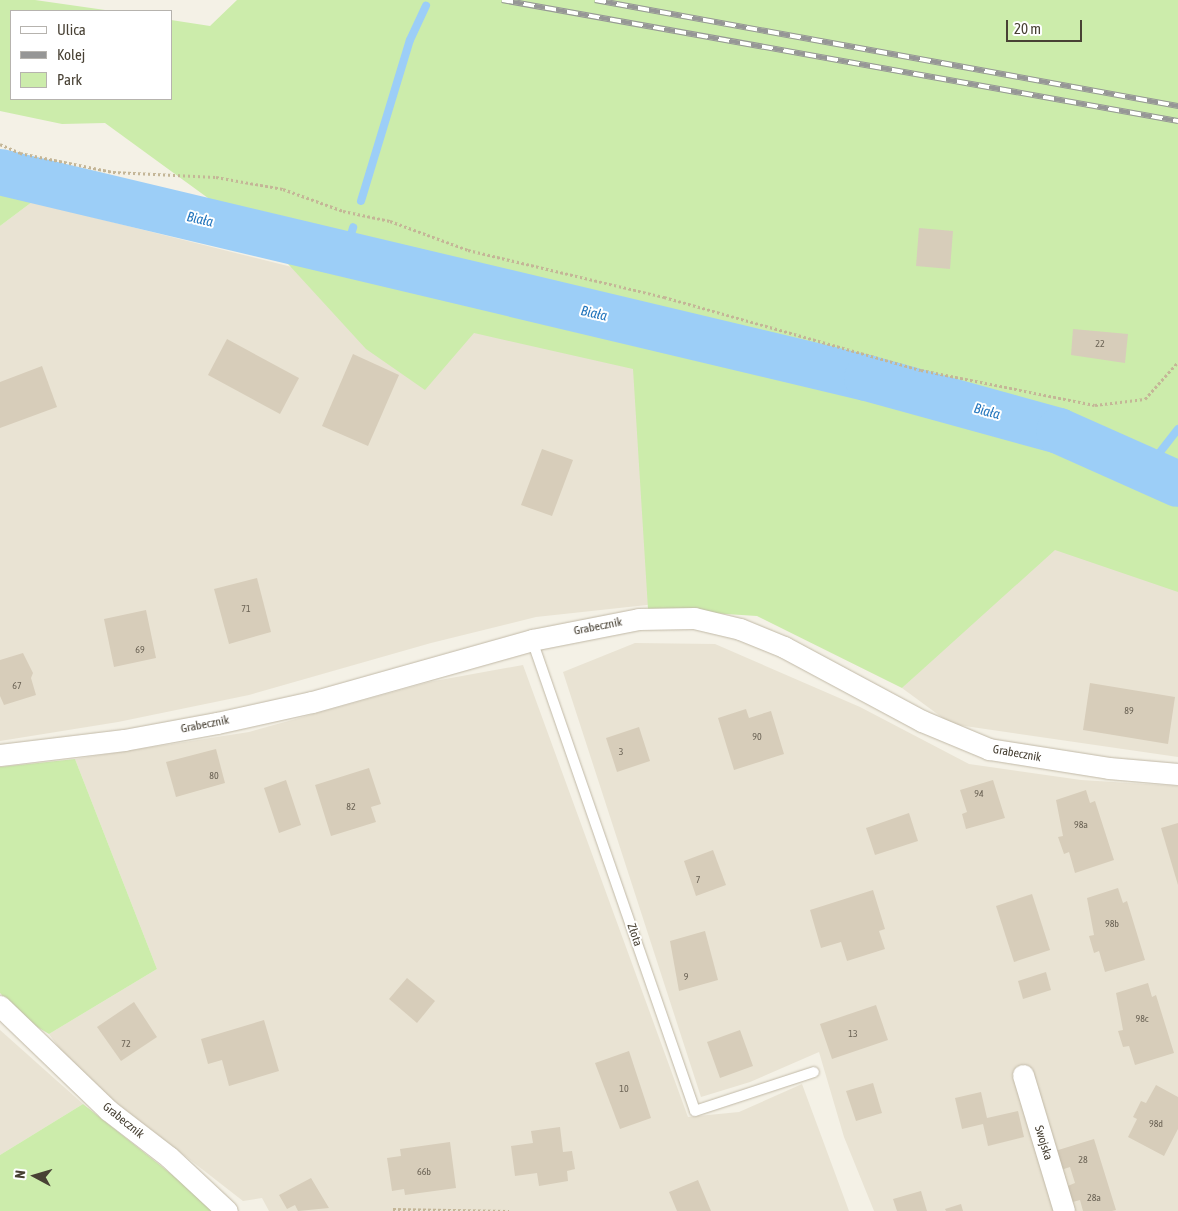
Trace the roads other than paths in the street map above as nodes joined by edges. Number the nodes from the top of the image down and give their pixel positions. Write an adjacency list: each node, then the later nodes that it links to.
1 (532, 640): 2 (street, Grabecznik); 3 (street, Grabecznik); 5 (lane, Złota)
2 (0, 755)
3 (1178, 774)
4 (0, 1006): 7 (street, Grabecznik)
5 (814, 1072)
6 (1023, 1075): 8 (street, Swojska)
7 (227, 1211)
8 (1064, 1211)

